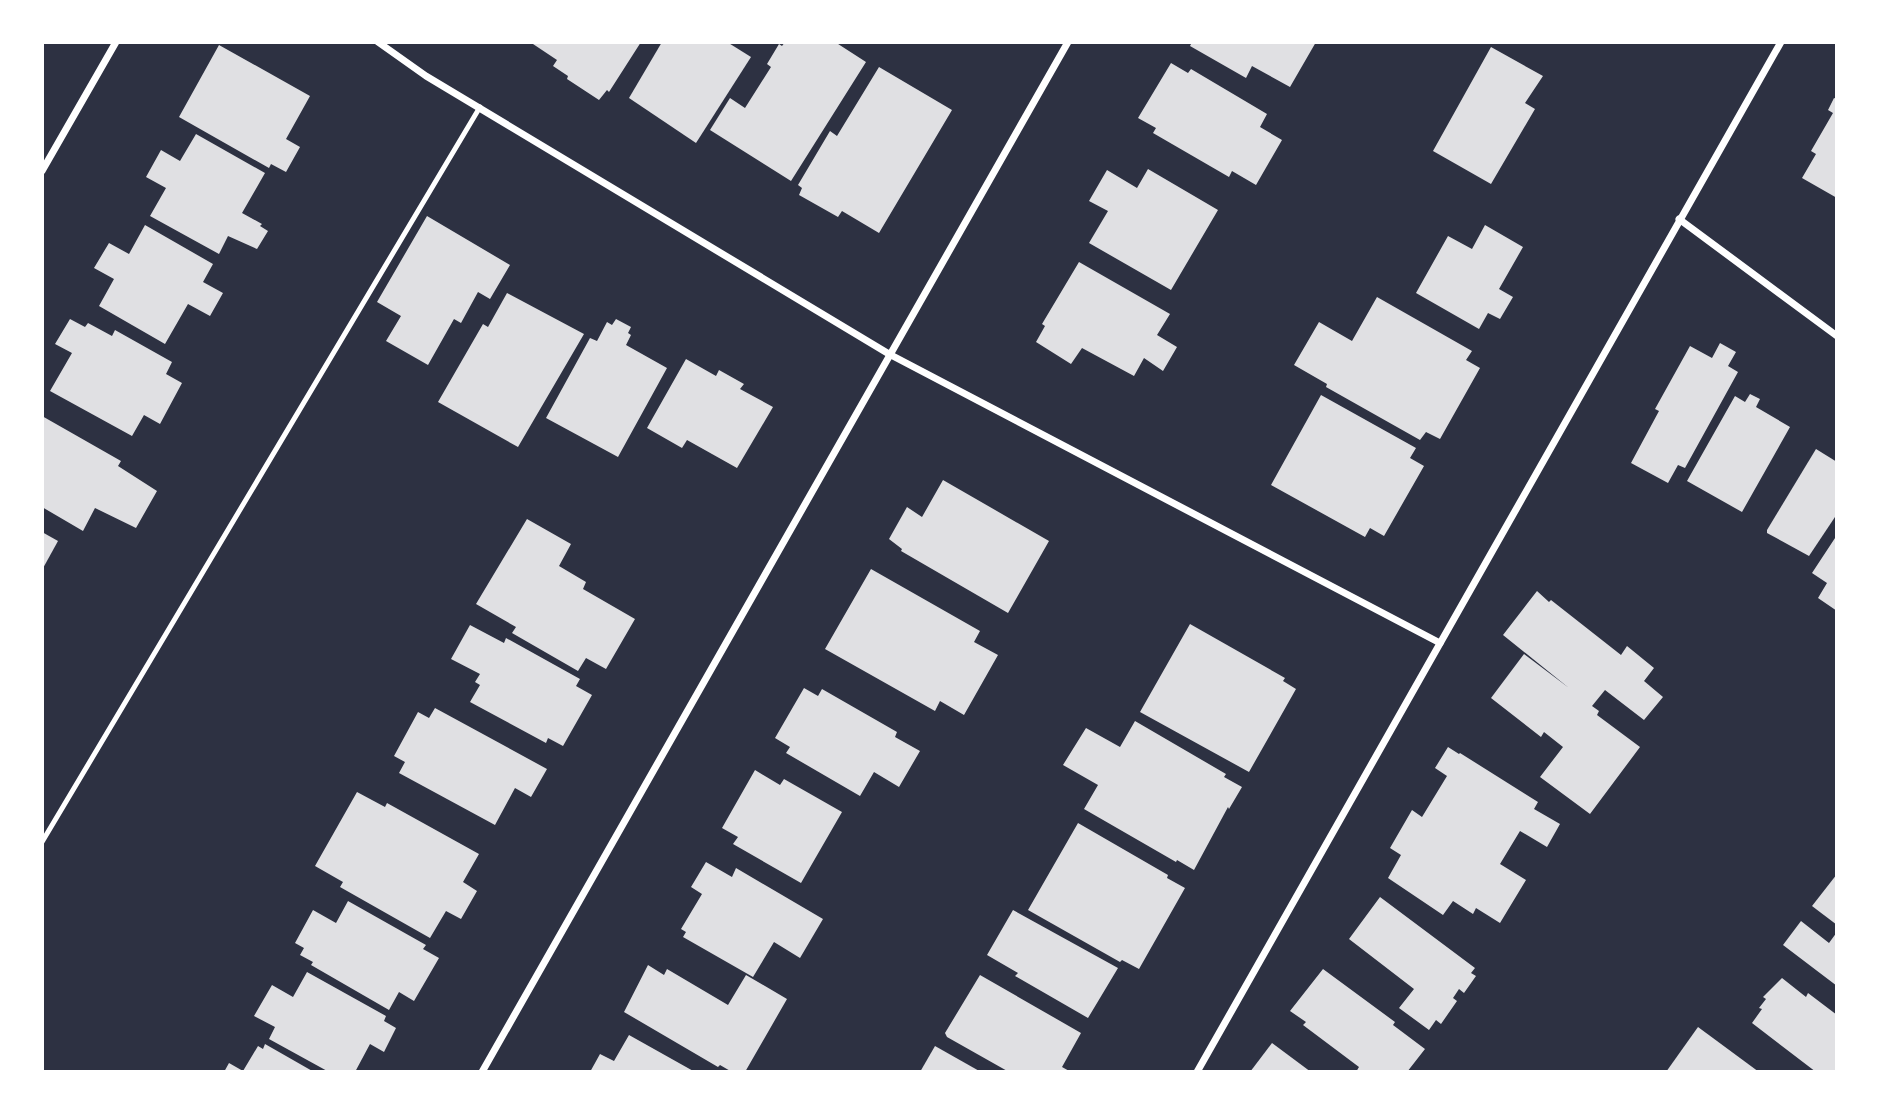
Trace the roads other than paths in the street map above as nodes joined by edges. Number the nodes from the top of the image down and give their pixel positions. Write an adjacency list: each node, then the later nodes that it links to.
1 (116, 42): 6 (street)
2 (379, 42): 5 (street)
3 (1068, 42): 9 (street)
4 (1781, 42): 7 (street)
5 (480, 107): 9 (street); 11 (lane)
6 (42, 171)
7 (1679, 219): 8 (street); 10 (street)
8 (1837, 336)
9 (889, 354): 10 (street); 12 (street)
10 (1440, 643): 13 (street)
11 (42, 842)
12 (482, 1072)
13 (1197, 1072)

